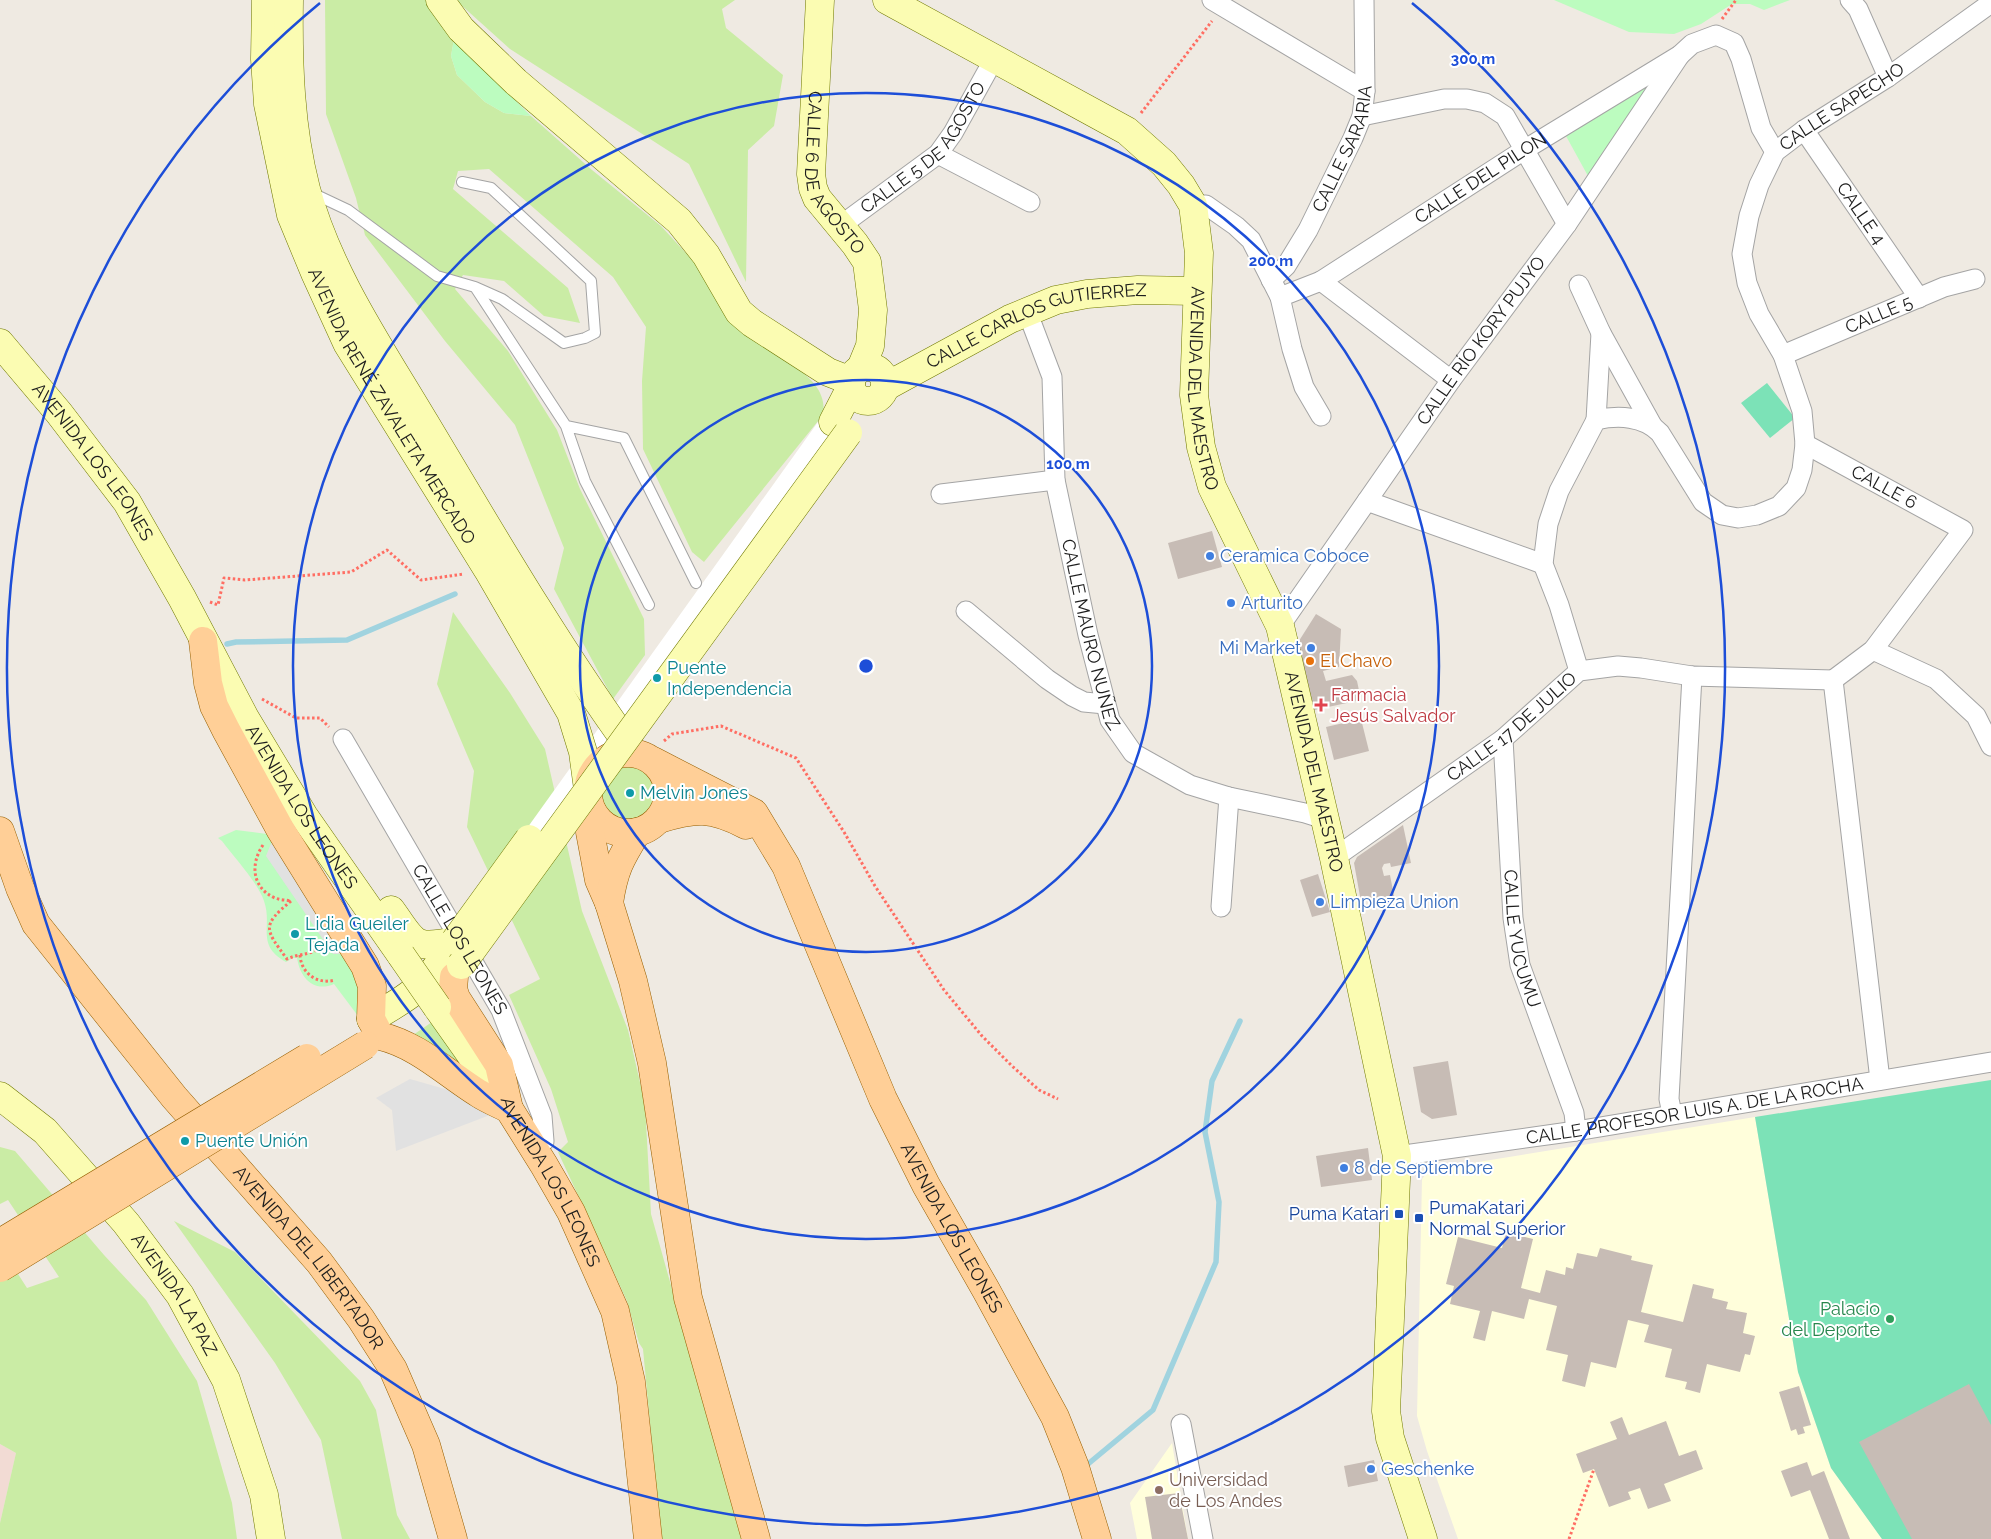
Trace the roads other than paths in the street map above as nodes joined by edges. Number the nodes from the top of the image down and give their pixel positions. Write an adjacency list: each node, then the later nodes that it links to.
1 (266, 0): 64 (main road, AVENIDA RENÉ ZAVALETA MERCADO)
2 (289, 0): 20 (main road, AVENIDA RENÉ ZAVALETA MERCADO)
3 (440, 0): 38 (main road)
4 (820, 0): 24 (main road, CALLE 6 DE AGOSTO)
5 (887, 0): 11 (main road, AVENIDA DEL MAESTRO)
6 (1364, 0): 13 (street, CALLE SARARIA)
7 (1850, 0): 12 (street)
8 (1218, 3): 13 (street)
9 (1991, 3): 12 (street, CALLE SAPECHO)
10 (1680, 55): 16 (street, CALLE DEL PILON); 17 (street, CALLE DEL PILON); 23 (street, CALLE RÍO KORY PUJYO)
11 (994, 59): 18 (street, CALLE 5 DE AGOSTO); 22 (main road, AVENIDA DEL MAESTRO)
12 (1888, 77): 15 (street, CALLE SAPECHO)
13 (1365, 92): 14 (street, CALLE SARARIA)
14 (1362, 116): 16 (street); 26 (street, CALLE SARARIA)
15 (1804, 130): 17 (street, CALLE SAPECHO); 32 (street, CALLE 4)
16 (1524, 150): 23 (street); 27 (street, CALLE DEL PILON)
17 (1775, 152): 36 (street, CALLE SAPECHO)
18 (938, 154): 21 (street); 24 (street, CALLE 5 DE AGOSTO)
19 (462, 182): 29 (lane)
20 (307, 190): 29 (lane); 62 (main road, AVENIDA RENÉ ZAVALETA MERCADO)
21 (1030, 202)
22 (1193, 205): 26 (street); 30 (main road, AVENIDA DEL MAESTRO)
23 (1567, 224): 37 (street, CALLE RÍO KORY PUJYO)
24 (840, 226): 38 (main road, CALLE 6 DE AGOSTO)
25 (1975, 279): 32 (street, CALLE 5)
26 (1271, 280): 31 (street)
27 (1321, 281): 31 (street, CALLE DEL PILON); 37 (street)
28 (1579, 285): 34 (street, CALLE SAPECHO)
29 (474, 287): 42 (lane)
30 (1197, 291): 33 (main road, CALLE CARLOS GUTIERREZ); 51 (main road, AVENIDA DEL MAESTRO)
31 (1280, 297): 39 (street)
32 (1919, 298): 36 (street, CALLE 5)
33 (1028, 312): 38 (main road, CALLE CARLOS GUTIERREZ); 44 (street, CALLE MAURO NUÑEZ)
34 (1601, 333): 40 (street); 41 (street, CALLE SAPECHO)
35 (0, 343): 52 (main road, AVENIDA LOS LEONES)
36 (1783, 355): 43 (street, CALLE SAPECHO)
37 (1451, 380): 46 (street, CALLE RÍO KORY PUJYO)
38 (864, 385): 72 (main road, bridge)
39 (1321, 416)
40 (1596, 420): 41 (street); 47 (street)
41 (1652, 425): 43 (street, CALLE SAPECHO)
42 (566, 426): 48 (lane); 49 (lane)
43 (1805, 444): 53 (street, CALLE 6)
44 (1054, 480): 45 (street); 57 (street, CALLE MAURO NUÑEZ)
45 (941, 494)
46 (1367, 501): 47 (street); 51 (street, CALLE RÍO KORY PUJYO)
47 (1543, 564): 54 (street)
48 (696, 583)
49 (649, 605)
50 (966, 611): 57 (street)
51 (1280, 626): 65 (main road, AVENIDA DEL MAESTRO)
52 (203, 641): 58 (main road, AVENIDA LOS LEONES); 73 (main road)
53 (1873, 650): 56 (street); 61 (street)
54 (1579, 671): 55 (street, CALLE 17 DE JULIO); 60 (street, CALLE 17 DE JULIO)
55 (1692, 676): 56 (street, CALLE 17 DE JULIO); 78 (street)
56 (1833, 680): 75 (street)
57 (1105, 704): 63 (street, CALLE MAURO NUÑEZ)
58 (252, 707): 72 (main road); 77 (main road, AVENIDA LOS LEONES, bridge)
59 (343, 739): 80 (street, CALLE LOS LEONES)
60 (1503, 739): 69 (street, CALLE 17 DE JULIO); 79 (street, CALLE YUCUMU)
61 (1991, 746)
62 (645, 757): 64 (main road); 66 (main road); 68 (main road, AVENIDA LOS LEONES)
63 (1229, 797): 65 (street, CALLE MAURO NUÑEZ); 71 (street)
64 (590, 800): 66 (main road); 70 (main road)
65 (1324, 819): 69 (main road, AVENIDA DEL MAESTRO)
66 (648, 825): 68 (main road); 70 (main road)
67 (0, 831): 86 (main road, AVENIDA DEL LIBERTADOR)
68 (767, 835): 89 (main road, AVENIDA LOS LEONES)
69 (1334, 858): 81 (main road, AVENIDA DEL MAESTRO)
70 (610, 903): 88 (main road)
71 (1221, 907)
72 (457, 961): 73 (main road); 73 (main road); 77 (main road)
73 (368, 1032): 77 (main road); 82 (main road, bridge); 83 (main road, bridge)
74 (1991, 1062): 75 (street, CALLE PROFESOR LUIS A. DE LA ROCHA)
75 (1880, 1080): 78 (street, CALLE PROFESOR LUIS A. DE LA ROCHA)
76 (0, 1096): 85 (main road, AVENIDA LA PAZ)
77 (509, 1109): 80 (main road, AVENIDA LOS LEONES)
78 (1672, 1114): 79 (street, CALLE PROFESOR LUIS A. DE LA ROCHA)
79 (1576, 1131): 81 (street, CALLE PROFESOR LUIS A. DE LA ROCHA)
80 (534, 1148): 87 (main road, AVENIDA LOS LEONES)
81 (1397, 1156): 91 (main road, AVENIDA DEL MAESTRO)
82 (0, 1244)
83 (0, 1268)
84 (1182, 1424): 90 (street)
85 (271, 1539)
86 (454, 1539)
87 (648, 1539)
88 (756, 1539)
89 (1096, 1539)
90 (1203, 1539)
91 (1423, 1539)

